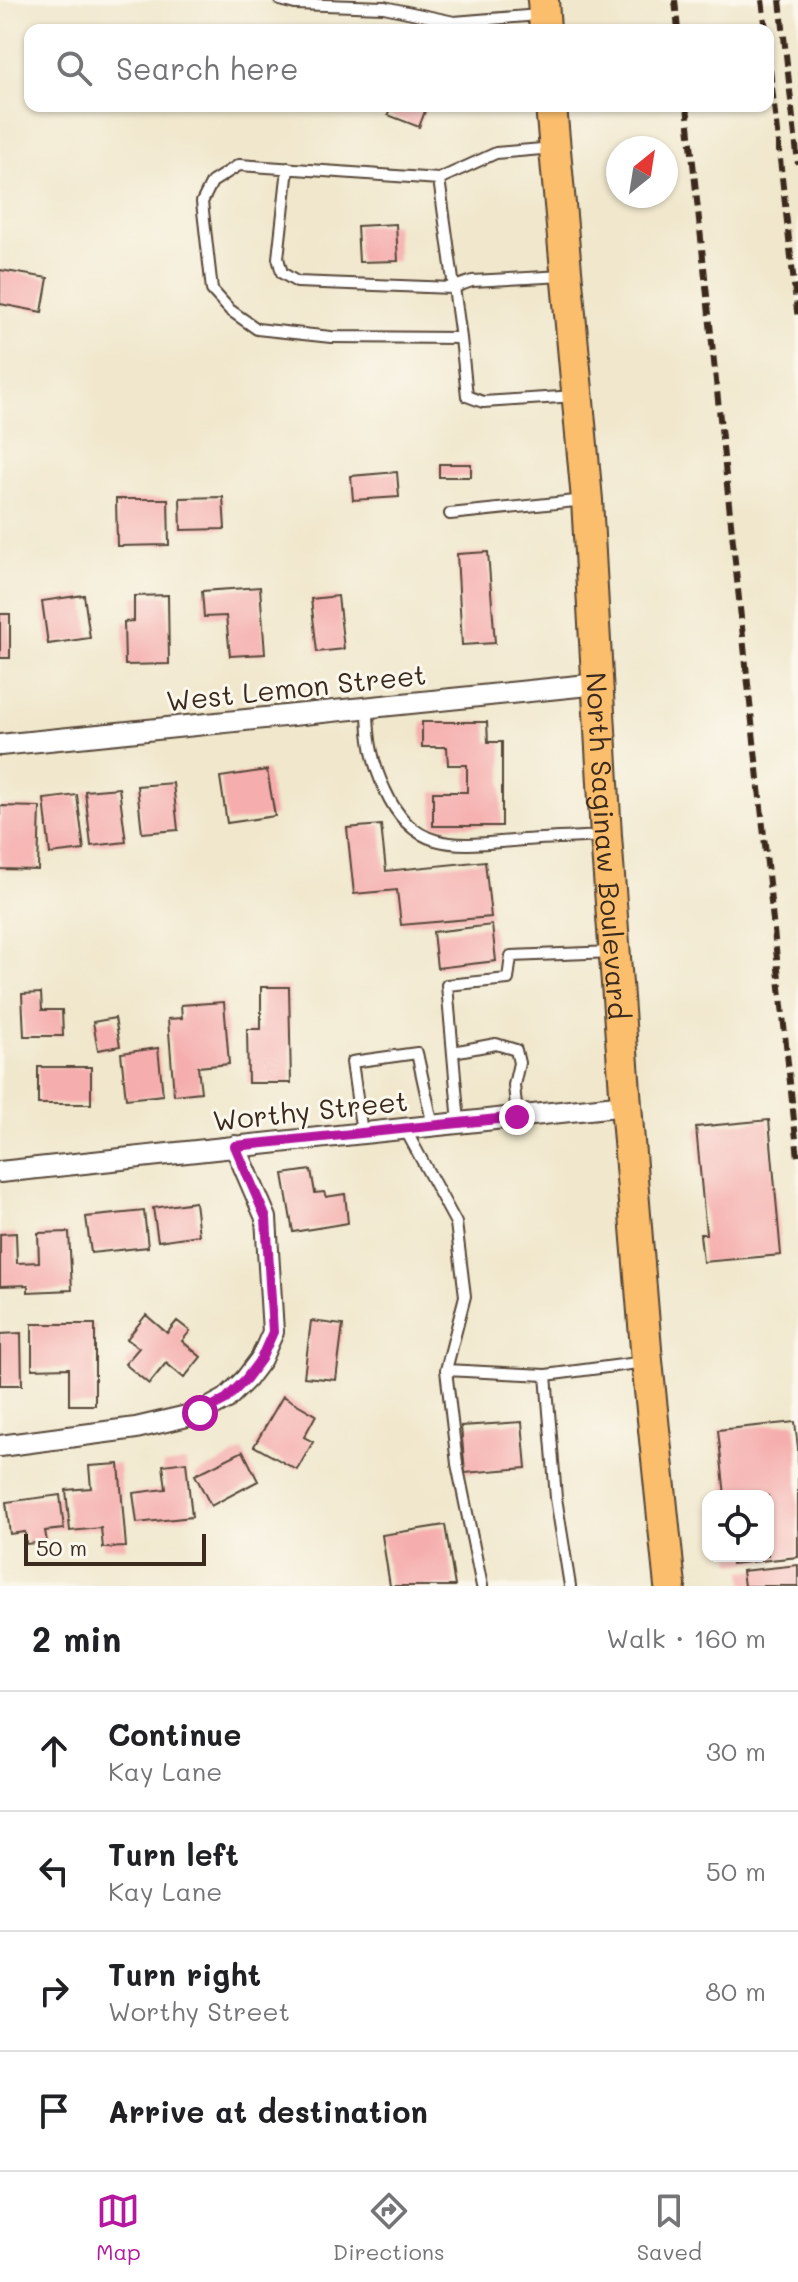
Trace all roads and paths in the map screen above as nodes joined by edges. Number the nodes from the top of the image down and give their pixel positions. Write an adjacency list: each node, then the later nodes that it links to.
1 (280, 0): 2 (lane)
2 (544, 15)
3 (551, 112): 4 (main road, North Saginaw Boulevard)
4 (554, 148): 6 (lane); 7 (main road, North Saginaw Boulevard)
5 (288, 168): 6 (lane); 8 (lane); 9 (lane)
6 (439, 179): 8 (lane)
7 (566, 276): 8 (lane); 10 (main road, North Saginaw Boulevard)
8 (452, 288): 9 (lane)
9 (461, 338): 10 (lane)
10 (578, 396): 11 (main road, North Saginaw Boulevard)
11 (587, 500): 12 (lane); 13 (main road, North Saginaw Boulevard)
12 (450, 514)
13 (598, 684): 14 (street, West Lemon Street); 16 (main road, North Saginaw Boulevard)
14 (368, 708): 15 (street, West Lemon Street); 16 (lane)
15 (0, 745)
16 (606, 836): 17 (main road, North Saginaw Boulevard)
17 (615, 952): 18 (lane); 19 (main road, North Saginaw Boulevard)
18 (453, 1052): 20 (lane); 21 (lane)
19 (626, 1105): 20 (street, Worthy Street); 27 (main road, North Saginaw Boulevard)
20 (517, 1117): 21 (street, Worthy Street)
21 (459, 1123): 22 (street, Worthy Street)
22 (433, 1126): 23 (street, Worthy Street); 24 (lane)
23 (405, 1129): 24 (street, Worthy Street); 28 (lane)
24 (362, 1133): 25 (street, Worthy Street)
25 (235, 1146): 26 (street, Worthy Street); 30 (street)
26 (0, 1172)
27 (647, 1361): 29 (lane); 33 (main road, North Saginaw Boulevard)
28 (446, 1370): 29 (lane); 31 (lane)
29 (546, 1375): 32 (lane)
30 (0, 1446)
31 (482, 1586)
32 (570, 1586)
33 (670, 1586)

